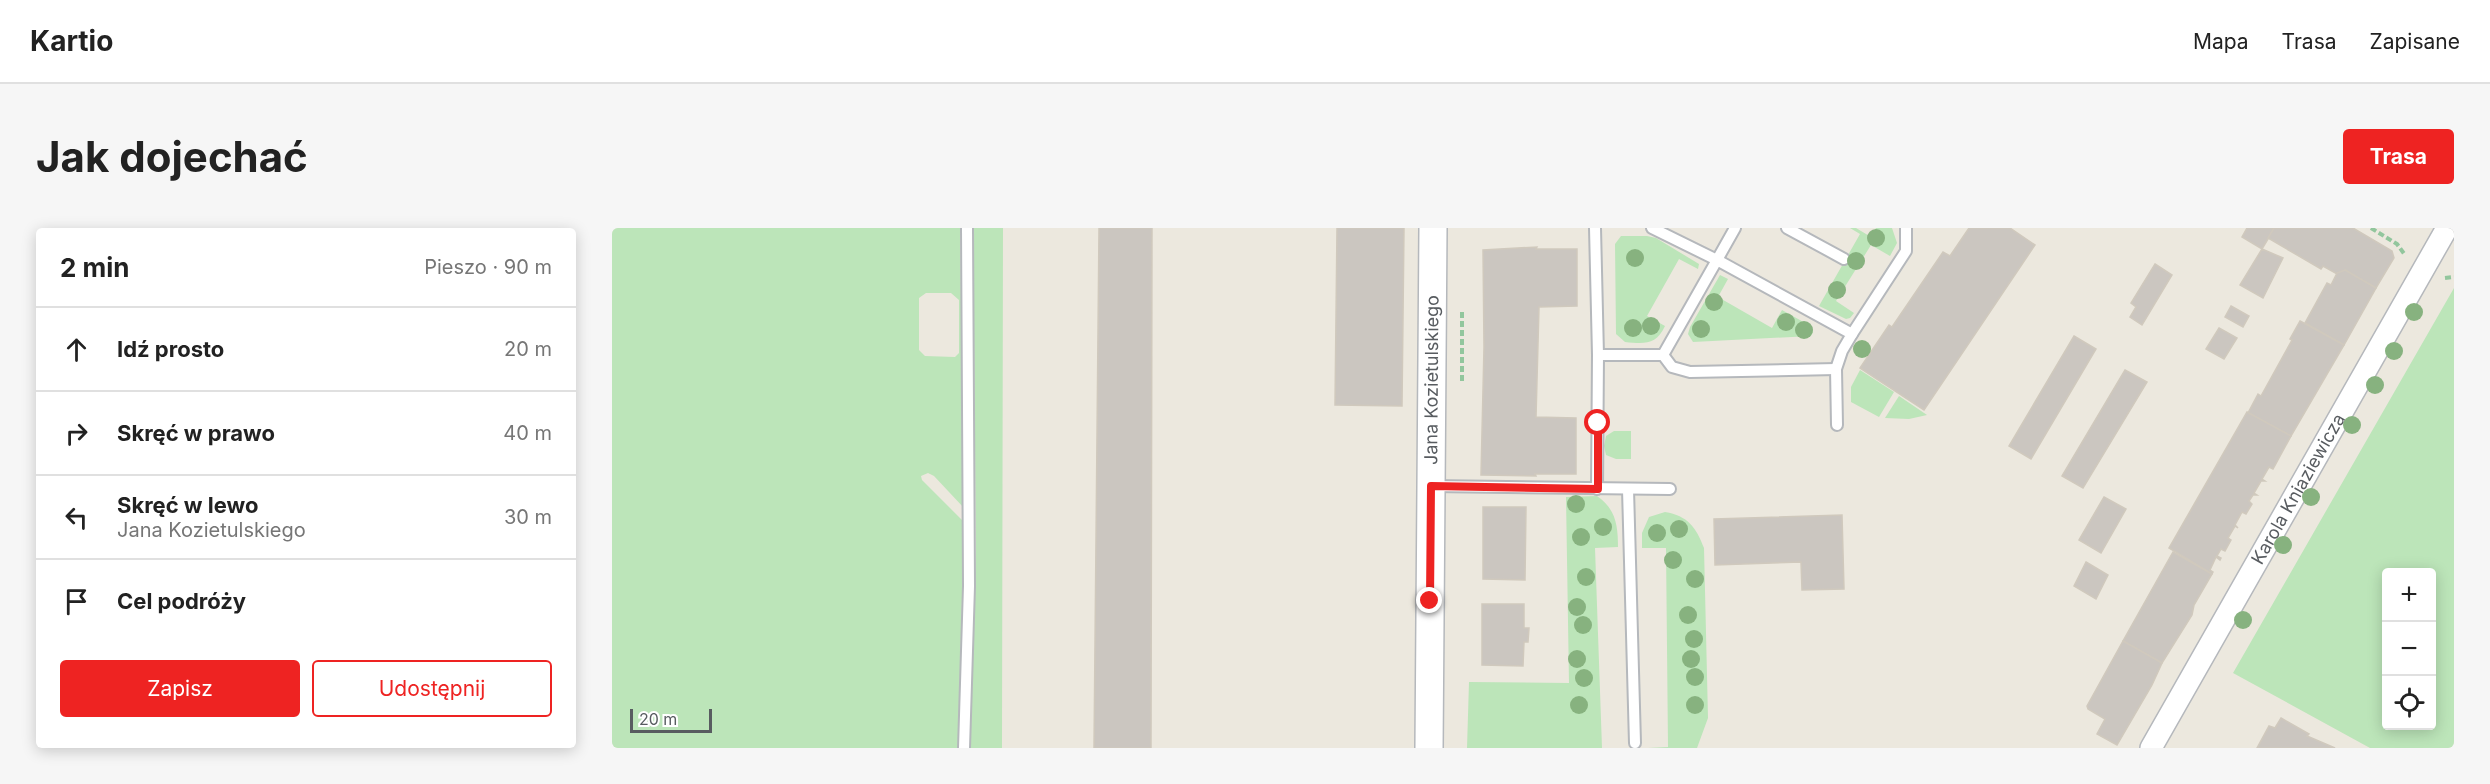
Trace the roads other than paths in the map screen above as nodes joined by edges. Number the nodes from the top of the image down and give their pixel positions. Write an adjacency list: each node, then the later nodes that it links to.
1 (967, 228): 21 (lane)
2 (1433, 228): 16 (street, Jana Kozietulskiego)
3 (1595, 228): 13 (lane)
4 (1653, 228): 9 (lane)
5 (1735, 228): 9 (lane)
6 (1787, 228): 10 (lane)
7 (1906, 228): 11 (lane)
8 (2447, 228): 23 (street, Karola Kniaziewicza)
9 (1717, 260): 11 (lane); 12 (lane)
10 (1844, 260)
11 (1852, 334): 14 (lane)
12 (1663, 354): 13 (lane); 14 (lane)
13 (1598, 355): 17 (lane)
14 (1836, 369): 15 (lane)
15 (1838, 425)
16 (1431, 486): 17 (lane); 22 (street, Jana Kozietulskiego)
17 (1598, 489): 18 (lane)
18 (1628, 489): 19 (lane); 20 (lane)
19 (1670, 489)
20 (1635, 743)
21 (964, 748)
22 (1429, 748)
23 (2151, 748)

